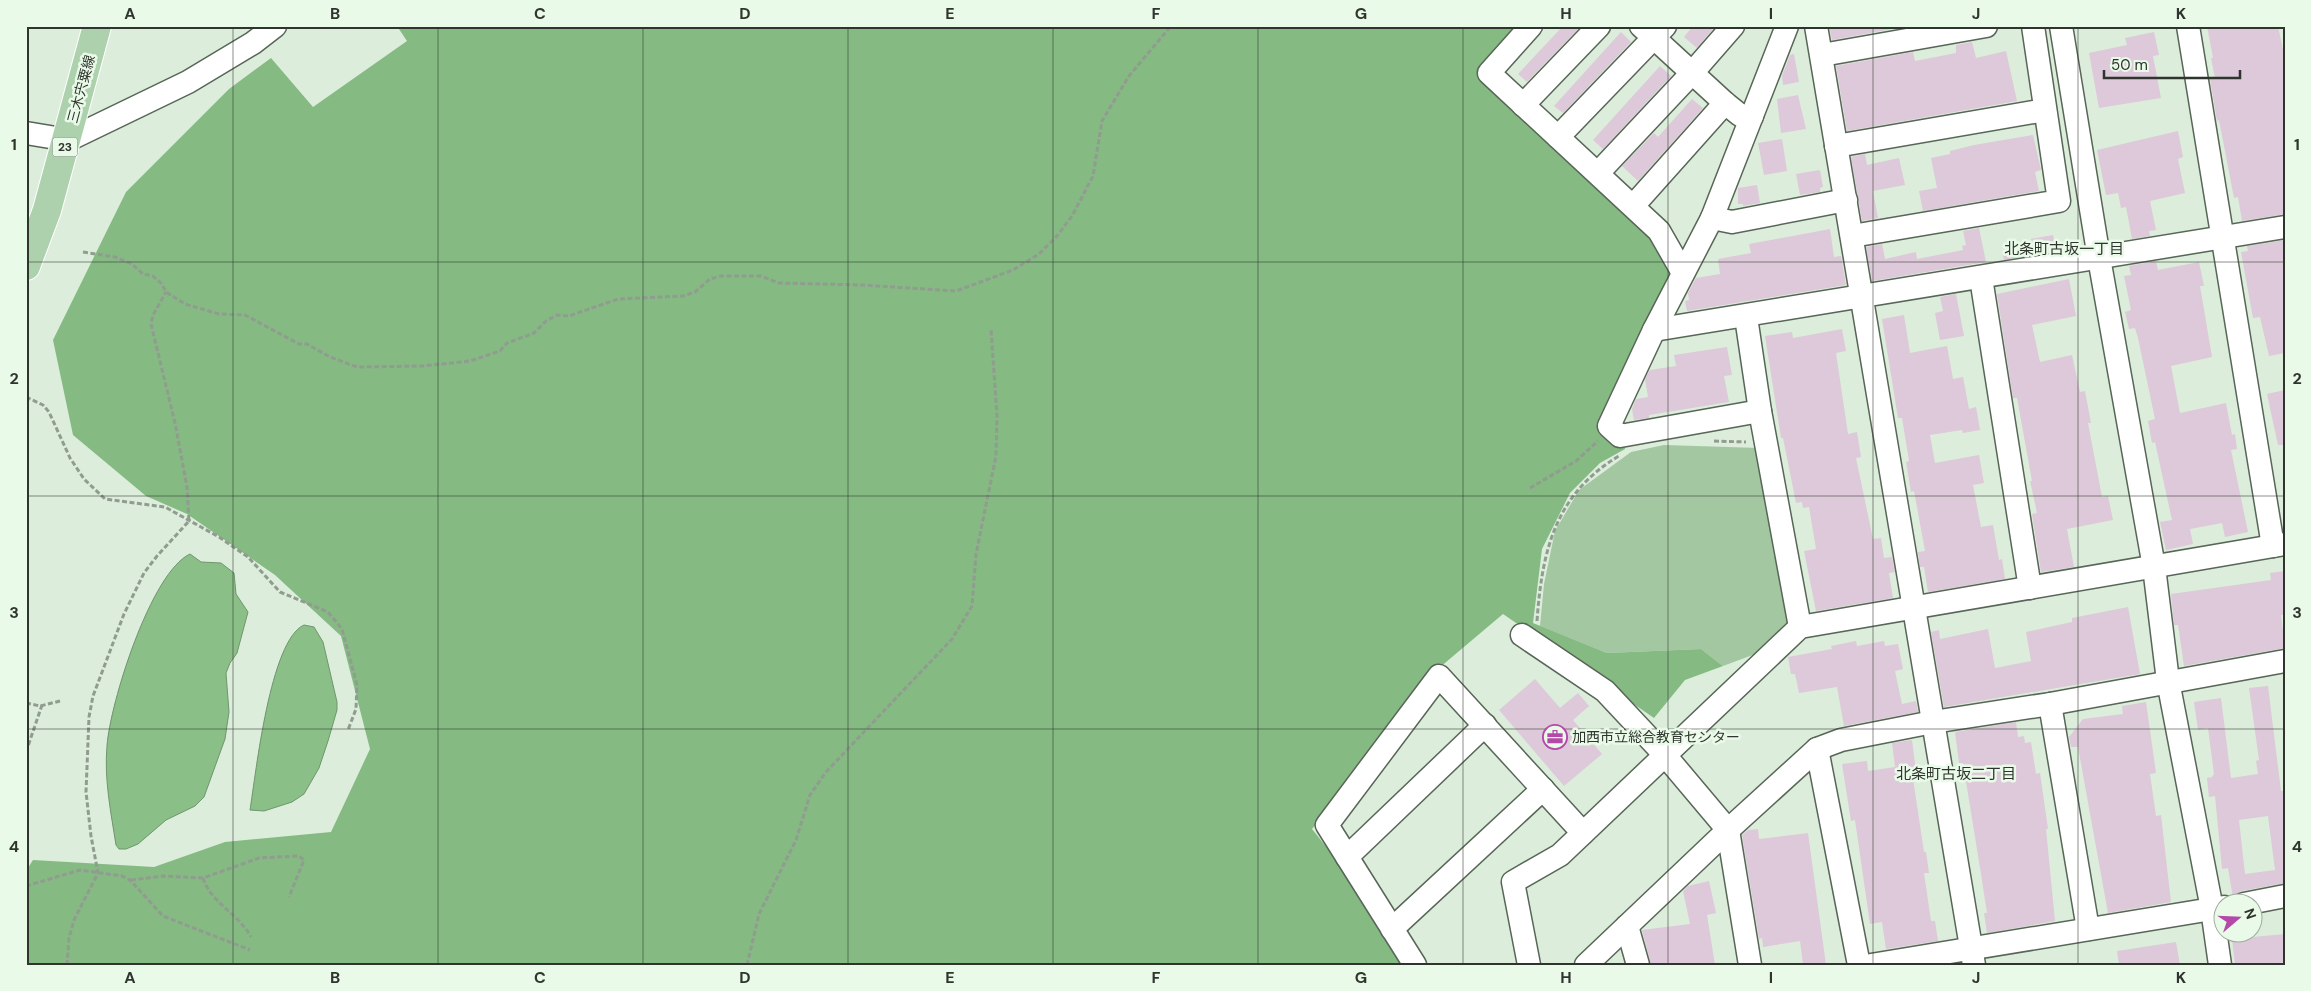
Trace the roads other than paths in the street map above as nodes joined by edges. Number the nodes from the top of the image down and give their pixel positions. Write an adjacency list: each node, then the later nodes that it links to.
1 (97, 26): 21 (main road, 三木宍粟線 / 23)
2 (275, 26): 21 (street)
3 (1531, 26): 16 (street)
4 (1599, 26): 16 (street)
5 (1733, 26): 14 (street)
6 (1787, 26): 18 (street)
7 (1816, 26): 13 (street)
8 (1986, 26): 13 (street)
9 (2033, 26): 17 (street)
10 (2061, 26): 30 (street)
11 (2188, 26): 29 (street)
12 (1653, 30): 14 (street); 20 (street)
13 (1822, 55): 22 (street)
14 (1692, 73): 15 (street); 23 (street)
15 (1725, 103): 18 (street); 25 (street)
16 (1523, 105): 20 (street)
17 (2044, 110): 22 (street); 28 (street)
18 (1752, 116): 26 (street)
19 (26, 133): 21 (street)
20 (1558, 138): 23 (street)
21 (68, 140): 31 (main road, 三木宍粟線 / 23)
22 (1836, 146): 24 (street)
23 (1598, 173): 25 (street)
24 (1846, 200): 26 (street); 28 (street)
25 (1634, 206): 32 (street)
26 (1712, 218): 32 (street)
27 (2285, 227): 29 (street)
28 (1852, 236): 34 (street)
29 (2223, 238): 30 (street); 38 (street)
30 (2099, 258): 33 (street); 39 (street)
31 (26, 266)
32 (1683, 273): 36 (street)
33 (1981, 278): 34 (street); 40 (street)
34 (1860, 296): 35 (street); 41 (street)
35 (1746, 317): 36 (street); 37 (street)
36 (1654, 330): 37 (street)
37 (1760, 410): 42 (street)
38 (2279, 545): 39 (street)
39 (2154, 567): 40 (street); 45 (street)
40 (2030, 588): 41 (street)
41 (1913, 609): 42 (street); 47 (street)
42 (1800, 627): 50 (street)
43 (1529, 631): 50 (street)
44 (2285, 661): 45 (street)
45 (2168, 681): 46 (street); 55 (street)
46 (2050, 704): 47 (street); 61 (street)
47 (1933, 722): 49 (street); 63 (street)
48 (1485, 725): 51 (street); 54 (street); 54 (street)
49 (1817, 749): 52 (street); 69 (street)
50 (1664, 754): 52 (street); 53 (street)
51 (1543, 789): 53 (street); 60 (street)
52 (1728, 830): 59 (street); 68 (street)
53 (1583, 833): 65 (street)
54 (1347, 857): 60 (street)
55 (2215, 894)
56 (2285, 896): 57 (street)
57 (2264, 900)
58 (2214, 909): 61 (street)
59 (1627, 926): 66 (street); 67 (street)
60 (1392, 929): 64 (street)
61 (2088, 929): 63 (street)
62 (2219, 944): 71 (street)
63 (1973, 957): 70 (street)
64 (1415, 965)
65 (1529, 965)
66 (1586, 965)
67 (1638, 965)
68 (1750, 965)
69 (1858, 965)
70 (1871, 965)
71 (2220, 965)

